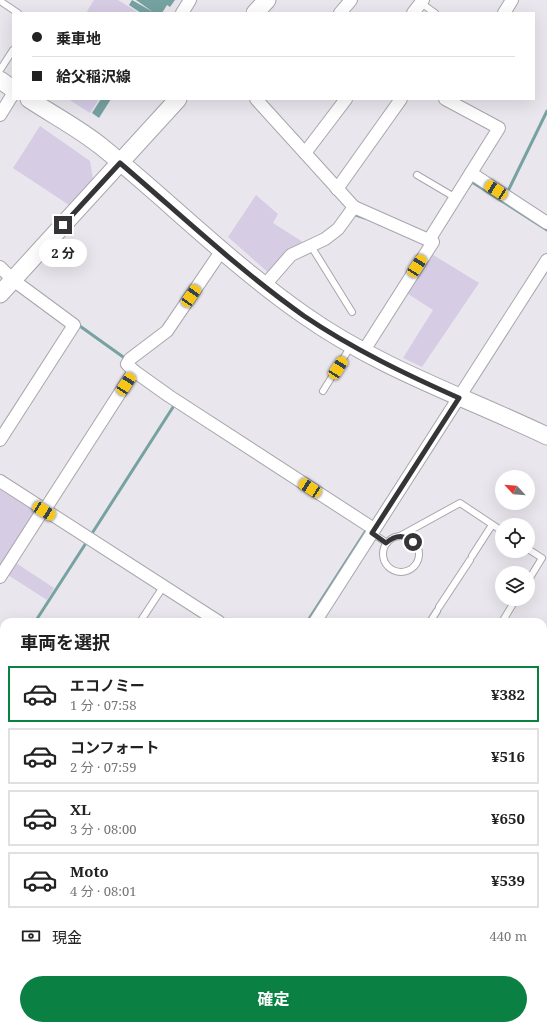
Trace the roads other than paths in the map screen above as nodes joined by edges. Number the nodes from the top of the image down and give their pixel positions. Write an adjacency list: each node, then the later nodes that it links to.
1 (190, 0): 7 (street)
2 (351, 0): 8 (street)
3 (512, 0): 11 (street)
4 (0, 1): 6 (lane)
5 (422, 2): 9 (street); 10 (lane)
6 (16, 12)
7 (183, 12)
8 (341, 12)
9 (414, 12)
10 (434, 12)
11 (505, 12)
12 (12, 52): 13 (lane)
13 (0, 70)
14 (0, 80): 15 (street)
15 (12, 88)
16 (12, 96): 23 (street)
17 (31, 100): 25 (street)
18 (177, 100): 25 (street)
19 (345, 100): 24 (street)
20 (400, 100): 28 (street)
21 (450, 100): 26 (street)
22 (262, 102): 24 (street)
23 (0, 114)
24 (305, 153): 28 (street)
25 (120, 163): 34 (street); 37 (street)
26 (471, 173): 29 (street); 31 (street)
27 (418, 175): 29 (lane)
28 (337, 189): 30 (street)
29 (456, 198): 32 (street)
30 (354, 207): 32 (street); 33 (street)
31 (547, 223)
32 (429, 240): 41 (street)
33 (311, 246): 38 (street); 40 (lane)
34 (222, 250): 38 (street); 42 (street)
35 (547, 260): 44 (street)
36 (0, 267): 37 (street)
37 (13, 280): 39 (street); 46 (street)
38 (264, 286): 41 (street)
39 (0, 294)
40 (352, 312)
41 (357, 348): 43 (lane); 44 (street)
42 (134, 371): 48 (street); 51 (street)
43 (323, 391)
44 (459, 398): 45 (street); 51 (street)
45 (547, 436)
46 (0, 440)
47 (0, 481): 48 (street)
48 (44, 511): 56 (street); 57 (street)
49 (492, 525): 50 (lane); 52 (lane); 62 (lane)
50 (495, 527)
51 (373, 531): 53 (lane); 61 (street)
52 (400, 536): 53 (lane); 53 (lane)
53 (386, 543)
54 (535, 554): 55 (lane)
55 (535, 570)
56 (0, 577)
57 (163, 586): 59 (lane); 60 (street)
58 (512, 606): 63 (lane)
59 (143, 618)
60 (213, 618)
61 (317, 618)
62 (432, 618)
63 (504, 618)

